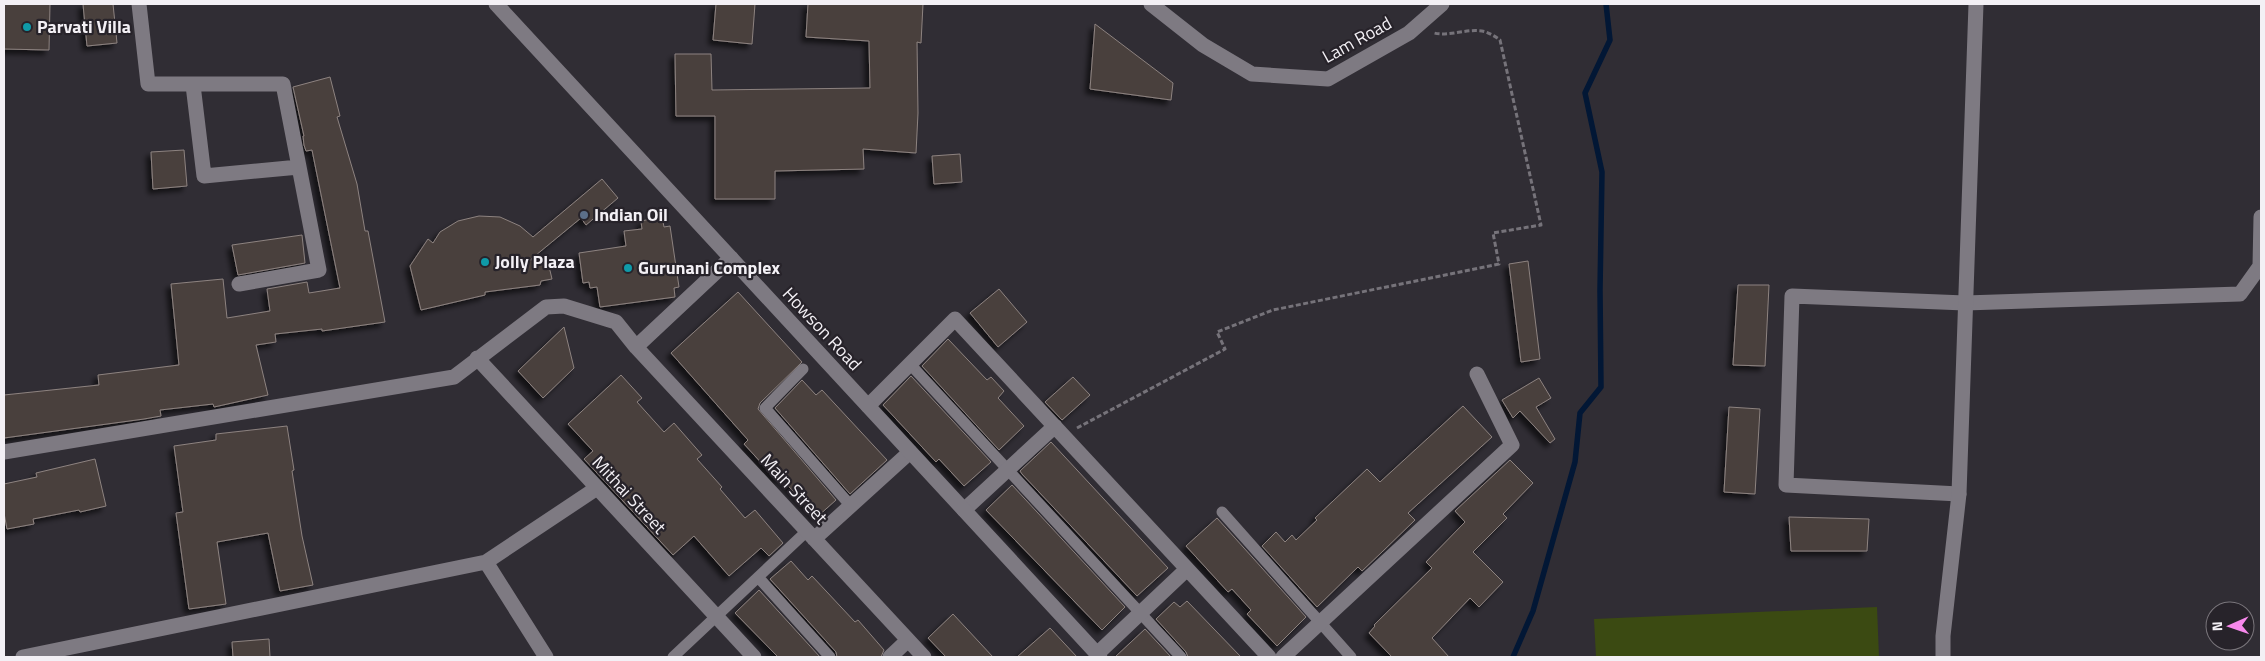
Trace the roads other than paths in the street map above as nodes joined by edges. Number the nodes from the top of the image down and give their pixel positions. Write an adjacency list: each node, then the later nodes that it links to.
1 (139, 4): 6 (street)
2 (496, 4): 9 (street, Howson Road)
3 (1151, 4): 4 (street, Lam Road)
4 (1442, 4)
5 (1976, 4): 11 (street)
6 (193, 85): 7 (street); 7 (street)
7 (299, 167): 10 (street)
8 (2261, 216): 11 (street)
9 (731, 258): 12 (street); 17 (street, Howson Road)
10 (239, 284)
11 (1965, 303): 23 (street); 23 (street)
12 (636, 347): 13 (street, Main Street); 27 (street, Main Street)
13 (477, 358): 19 (street, Main Street); 22 (street, Mithai Street)
14 (910, 364): 17 (street); 18 (street); 21 (lane)
15 (803, 369): 24 (lane)
16 (1476, 374): 33 (street)
17 (868, 406): 20 (street, Howson Road)
18 (1059, 431): 21 (street); 29 (street)
19 (4, 452)
20 (910, 452): 24 (street); 25 (street, Howson Road)
21 (1007, 470): 25 (street); 31 (lane)
22 (597, 488): 28 (street); 32 (street, Mithai Street)
23 (1959, 494): 47 (street)
24 (851, 506): 27 (street)
25 (964, 510): 35 (street, Howson Road)
26 (1222, 512): 33 (lane)
27 (810, 535): 30 (lane); 34 (street, Main Street)
28 (486, 562): 36 (street); 37 (street)
29 (1187, 569): 31 (street); 44 (street)
30 (758, 577): 32 (lane); 40 (lane)
31 (1140, 613): 35 (street); 43 (lane)
32 (716, 616): 38 (lane); 39 (street, Mithai Street)
33 (1320, 623): 45 (street); 46 (lane)
34 (908, 640): 41 (street); 42 (street, Main Street)
35 (1098, 656)
36 (23, 657)
37 (546, 657)
38 (672, 657)
39 (754, 657)
40 (830, 657)
41 (890, 657)
42 (924, 657)
43 (1181, 657)
44 (1269, 657)
45 (1283, 657)
46 (1352, 657)
47 (1943, 657)

